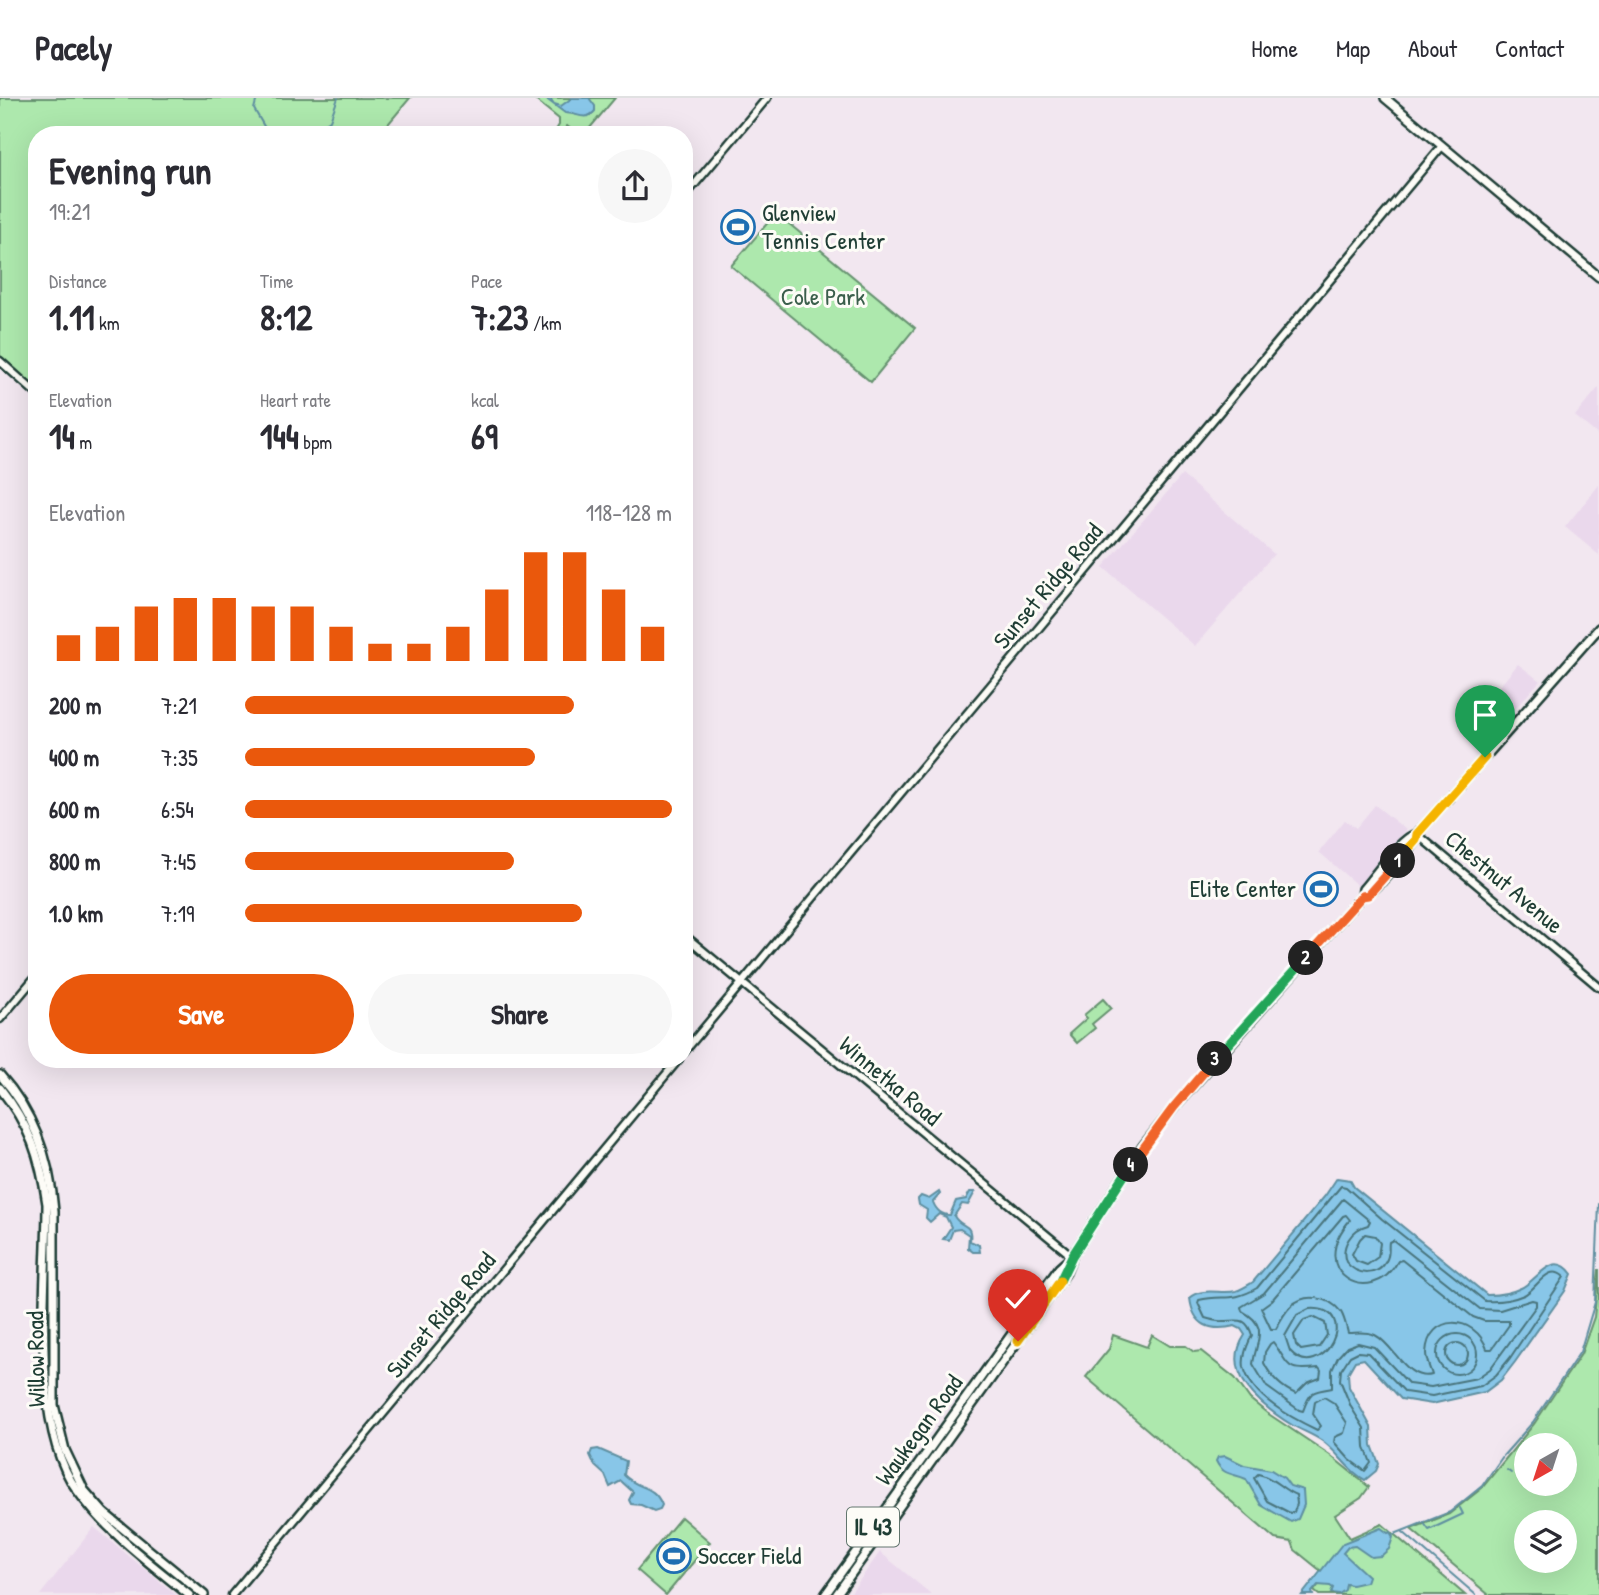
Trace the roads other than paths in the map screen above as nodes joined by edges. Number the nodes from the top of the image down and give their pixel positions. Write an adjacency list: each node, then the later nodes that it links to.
1 (767, 98): 4 (street)
2 (1385, 98): 3 (main road)
3 (1442, 146): 5 (main road); 11 (street, Sunset Ridge Road)
4 (693, 186)
5 (1599, 277)
6 (0, 361): 7 (street)
7 (28, 386)
8 (1599, 628): 9 (main road, Waukegan Road / IL 43)
9 (1417, 834): 13 (street, Chestnut Avenue); 19 (main road, Waukegan Road / IL 43)
10 (693, 942): 11 (street, Winnetka Road)
11 (743, 983): 15 (street, Sunset Ridge Road); 19 (street, Winnetka Road)
12 (28, 986): 14 (street)
13 (1599, 987)
14 (0, 1019)
15 (693, 1041)
16 (671, 1068): 23 (street, Sunset Ridge Road)
17 (0, 1075): 22 (main road, Willow Road)
18 (0, 1088): 21 (main road, Willow Road)
19 (1072, 1256): 20 (main road, Waukegan Road / IL 43)
20 (874, 1534): 24 (main road, Waukegan Road / IL 43); 25 (main road, Waukegan Road / IL 43)
21 (189, 1595)
22 (204, 1595)
23 (232, 1595)
24 (825, 1595)
25 (836, 1595)

